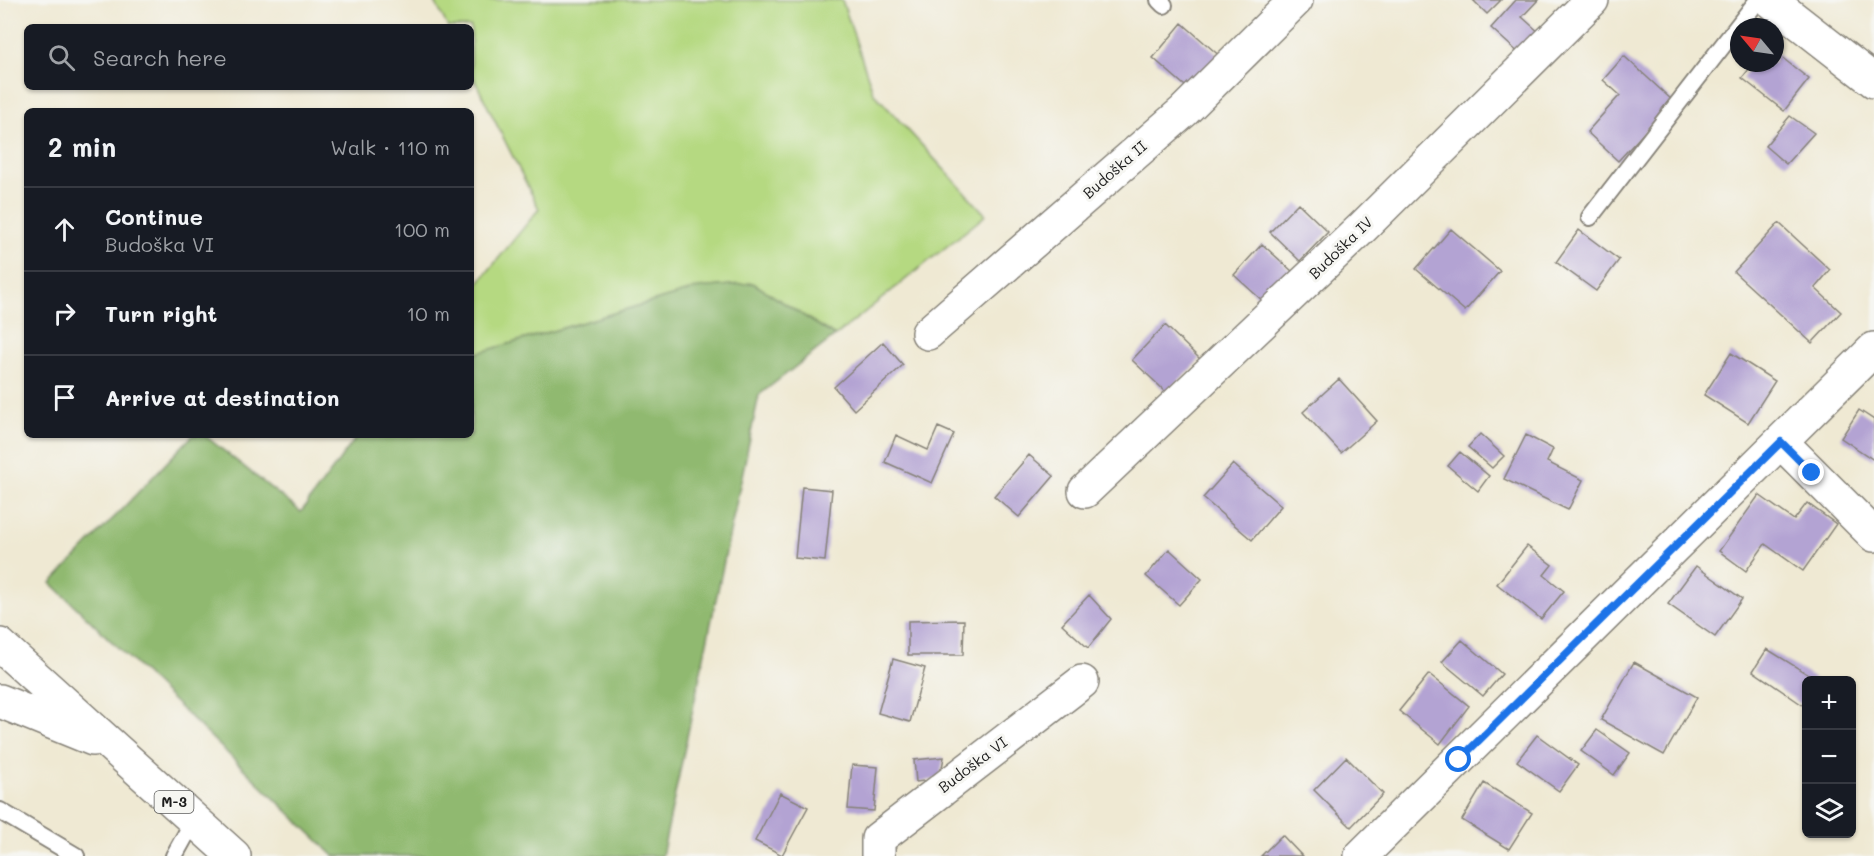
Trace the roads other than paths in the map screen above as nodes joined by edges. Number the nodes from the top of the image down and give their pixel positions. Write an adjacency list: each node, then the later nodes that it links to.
1 (1296, 0): 7 (street, Budoška II)
2 (1592, 0): 10 (street, Budoška IV)
3 (1758, 0): 6 (lane)
4 (1770, 0): 5 (street)
5 (1874, 81)
6 (1590, 217)
7 (928, 333)
8 (1874, 349): 9 (street)
9 (1781, 442): 11 (street); 22 (street)
10 (1085, 491)
11 (1874, 535)
12 (0, 645): 15 (street, M-3)
13 (1082, 682): 21 (street, Budoška VI)
14 (0, 701): 15 (street)
15 (114, 747): 17 (street, M-3)
16 (0, 811): 18 (lane)
17 (194, 820): 19 (lane); 20 (street, M-3)
18 (76, 856)
19 (174, 856)
20 (234, 856)
21 (878, 856)
22 (1361, 856)

